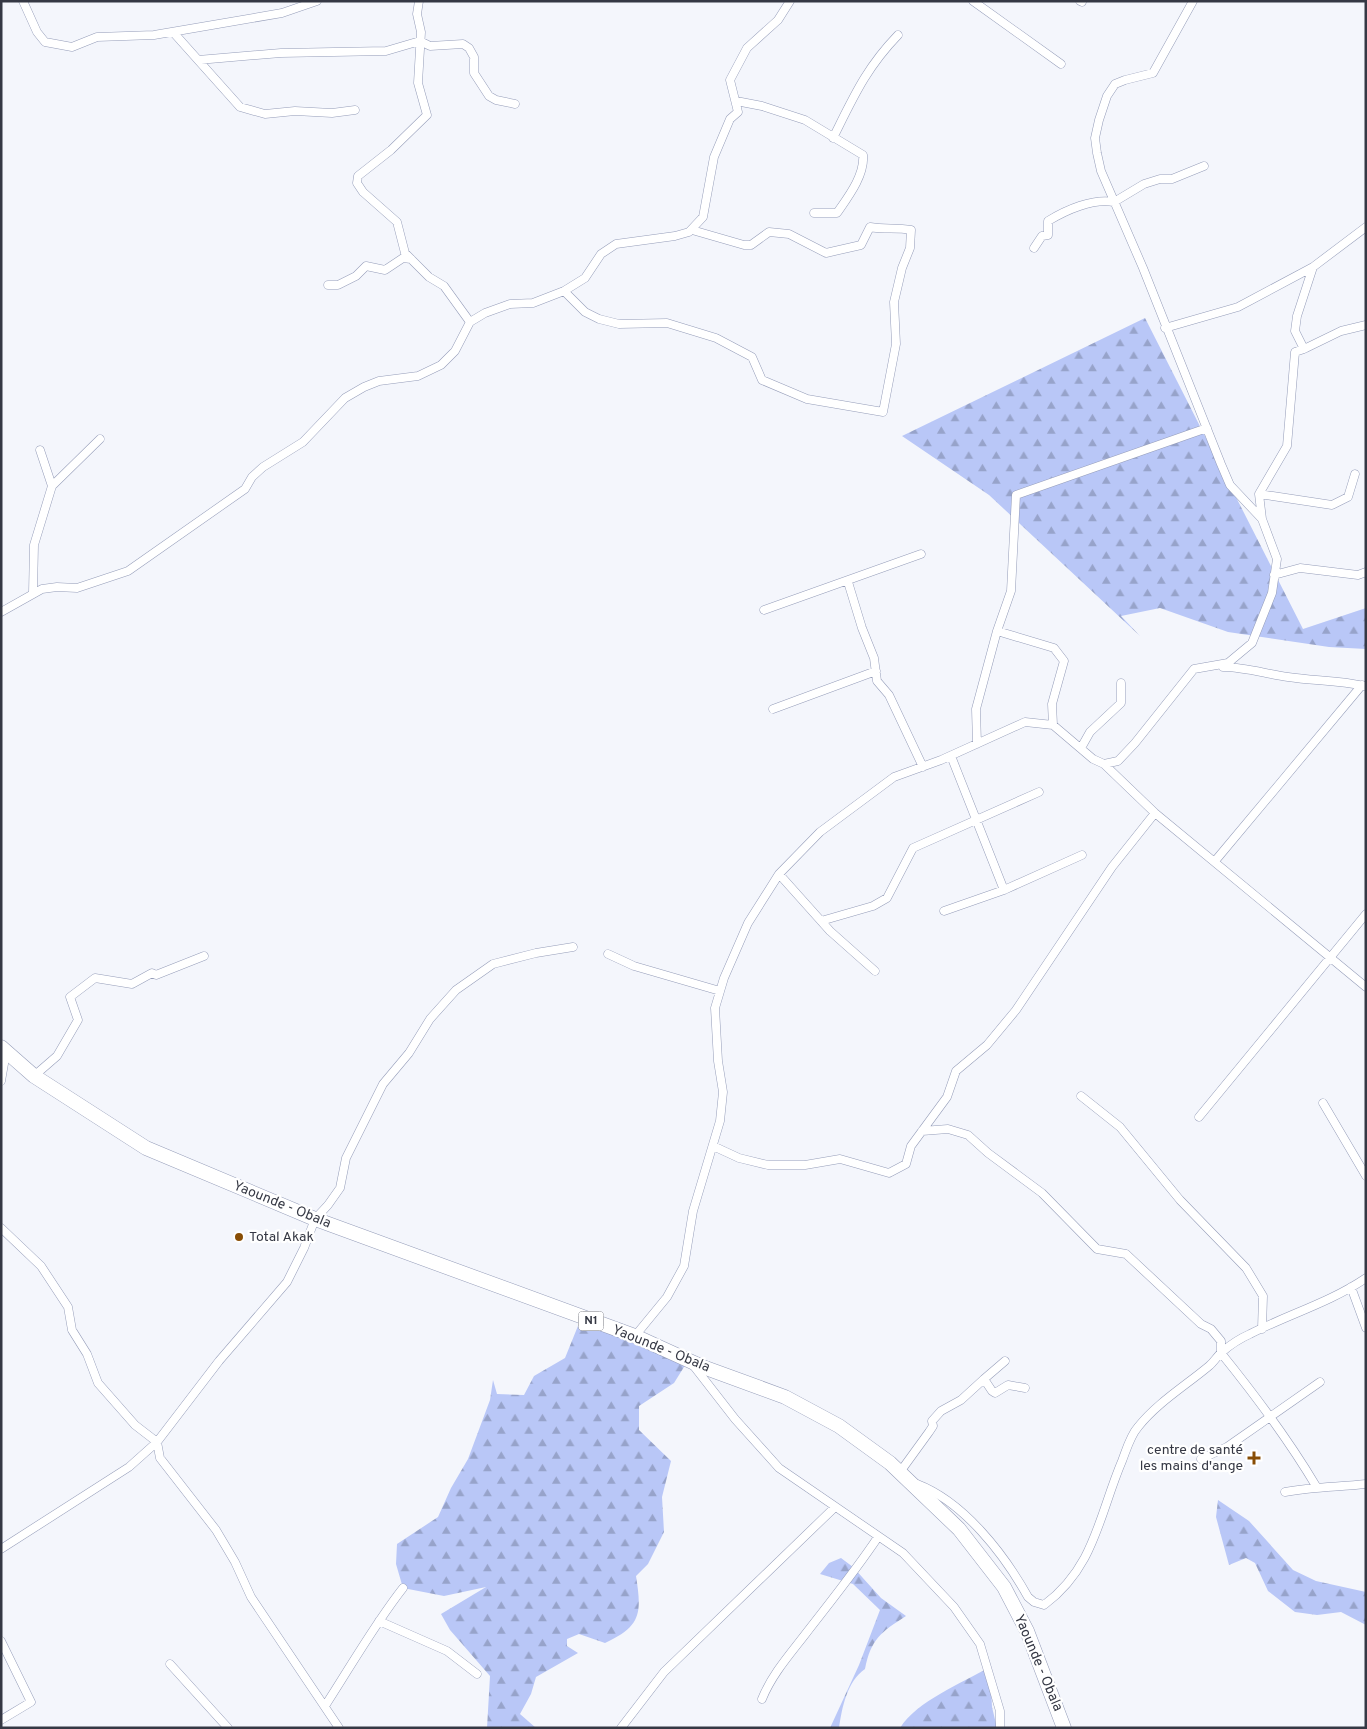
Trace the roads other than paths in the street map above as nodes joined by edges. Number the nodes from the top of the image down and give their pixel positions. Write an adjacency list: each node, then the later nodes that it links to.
1 (23, 1): 7 (street)
2 (317, 1): 7 (street)
3 (419, 1): 9 (street)
4 (790, 1): 12 (street)
5 (973, 1): 11 (street)
6 (1193, 1): 17 (street)
7 (173, 32): 10 (street)
8 (898, 35): 15 (street)
9 (420, 41): 10 (street); 13 (street); 22 (street)
10 (198, 60): 14 (street)
11 (1061, 64)
12 (736, 101): 15 (street); 20 (street)
13 (515, 104)
14 (355, 110)
15 (833, 138): 18 (street)
16 (1204, 166): 17 (street)
17 (1114, 202): 21 (street); 28 (street)
18 (814, 213)
19 (1366, 227): 23 (street)
20 (692, 230): 25 (street); 25 (street)
21 (1034, 248)
22 (410, 260): 24 (street); 26 (street)
23 (1314, 267): 28 (street); 29 (street)
24 (328, 286)
25 (564, 291): 26 (street)
26 (470, 322): 41 (street)
27 (1366, 325): 29 (street)
28 (1165, 328): 30 (street)
29 (1304, 349): 35 (street)
30 (1207, 428): 36 (street); 44 (street)
31 (100, 439): 34 (street)
32 (40, 450): 34 (street)
33 (1355, 474): 35 (street)
34 (52, 486): 41 (street)
35 (1259, 494): 36 (street)
36 (1262, 519): 39 (street)
37 (921, 554): 40 (street)
38 (1366, 572): 39 (street)
39 (1274, 575): 45 (street)
40 (848, 582): 42 (street); 46 (street)
41 (33, 593): 43 (street)
42 (764, 610)
43 (1, 612)
44 (997, 631): 50 (street); 51 (street)
45 (1213, 668): 48 (street); 54 (street)
46 (876, 671): 49 (street); 55 (street)
47 (1122, 684): 52 (street)
48 (1364, 686): 60 (street)
49 (773, 709)
50 (1052, 725): 51 (street); 52 (street)
51 (977, 744): 53 (street)
52 (1081, 748): 54 (street)
53 (951, 756): 55 (street); 58 (street)
54 (1104, 764): 57 (street)
55 (923, 767): 61 (street)
56 (1039, 792): 58 (street)
57 (1155, 813): 60 (street); 79 (street)
58 (978, 820): 62 (street); 65 (street)
59 (1082, 855): 62 (street)
60 (1215, 861): 69 (street)
61 (779, 874): 65 (street); 72 (street)
62 (1004, 890): 63 (street)
63 (944, 911)
64 (1366, 914): 69 (street)
65 (821, 921): 70 (street)
66 (573, 947): 82 (street)
67 (608, 954): 72 (street)
68 (204, 956): 74 (street)
69 (1331, 958): 71 (street); 78 (street)
70 (875, 971)
71 (1366, 986)
72 (720, 991): 80 (street)
73 (4, 1049): 74 (highway, Yaounde - Obala / N1); 75 (street)
74 (34, 1076): 82 (highway, Yaounde - Obala / N1)
75 (1, 1081)
76 (1081, 1096): 87 (street)
77 (1323, 1103): 81 (street)
78 (1199, 1117)
79 (922, 1131): 80 (street); 89 (street)
80 (713, 1146): 88 (street)
81 (1366, 1176)
82 (315, 1219): 88 (highway, Yaounde - Obala / N1); 96 (street)
83 (1, 1228): 96 (street)
84 (1366, 1278): 85 (street)
85 (1352, 1287): 86 (street); 87 (street)
86 (1366, 1328)
87 (1262, 1329): 89 (street)
88 (635, 1336): 90 (highway, Yaounde - Obala / N1)
89 (1221, 1353): 95 (street); 98 (street)
90 (691, 1361): 98 (highway, Yaounde - Obala / N1); 102 (street)
91 (1005, 1361): 92 (street)
92 (984, 1379): 94 (street); 98 (street)
93 (1320, 1382): 95 (street)
94 (1025, 1388)
95 (1270, 1417): 97 (street); 100 (street)
96 (157, 1442): 104 (street); 111 (street)
97 (1201, 1459)
98 (905, 1477): 117 (highway, Yaounde - Obala / N1)
99 (1366, 1484): 100 (street)
100 (1316, 1486): 101 (street)
101 (1285, 1492)
102 (834, 1508): 103 (street); 115 (street)
103 (878, 1537): 110 (street); 116 (street)
104 (1, 1549)
105 (403, 1588): 106 (street)
106 (379, 1621): 109 (street); 111 (street)
107 (1, 1641): 112 (street)
108 (170, 1664): 113 (street)
109 (477, 1674)
110 (762, 1699)
111 (325, 1706): 114 (street)
112 (1, 1720)
113 (228, 1728)
114 (339, 1728)
115 (621, 1728)
116 (1000, 1728)
117 (1064, 1728)

